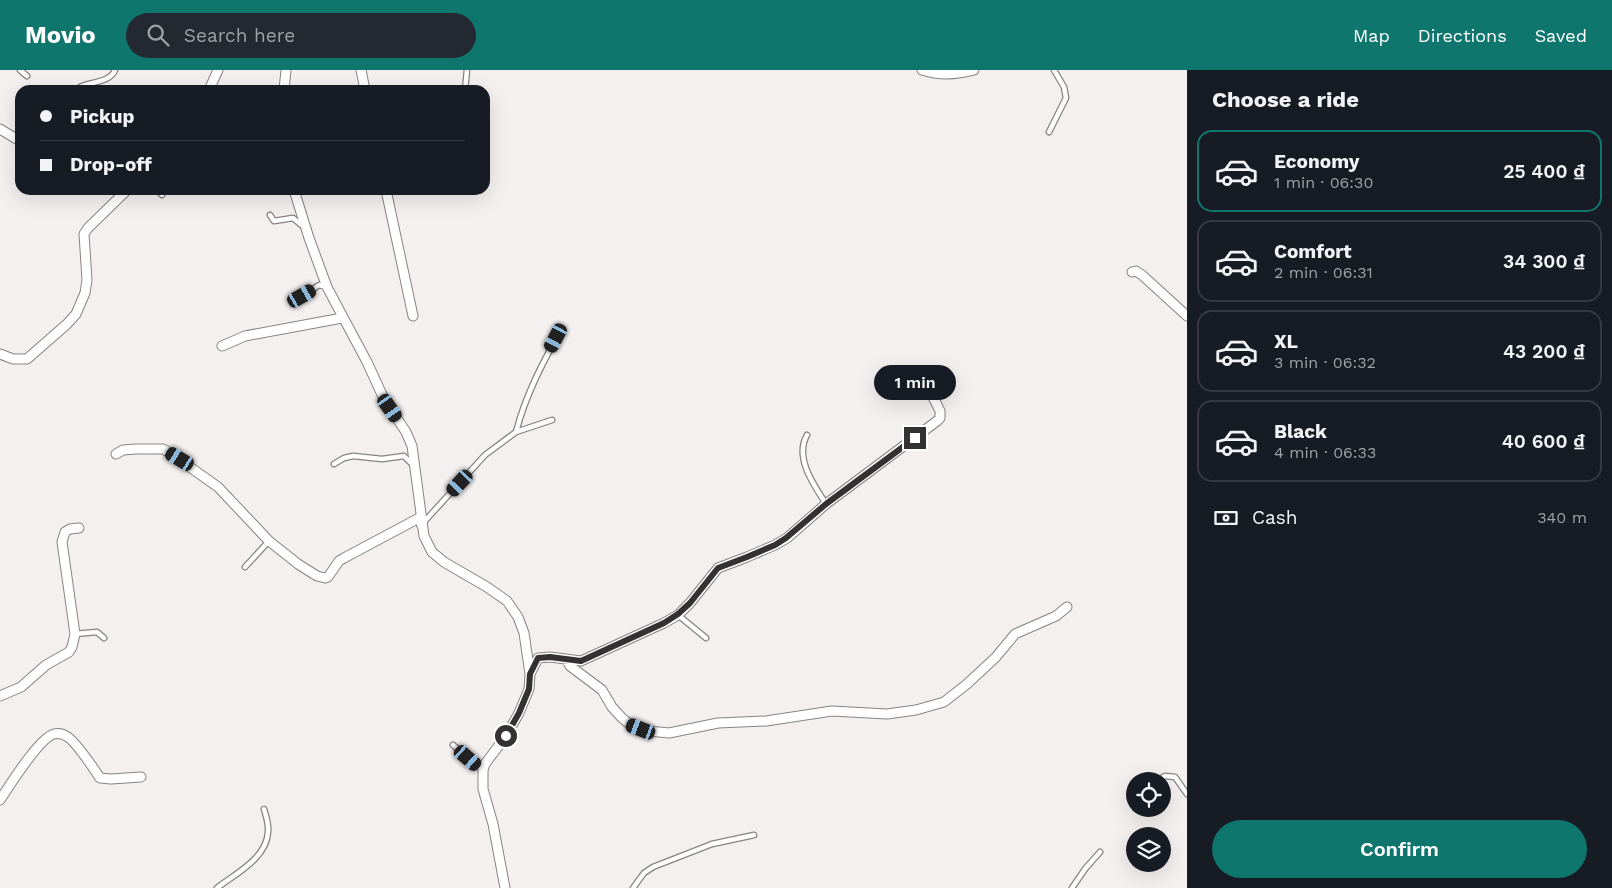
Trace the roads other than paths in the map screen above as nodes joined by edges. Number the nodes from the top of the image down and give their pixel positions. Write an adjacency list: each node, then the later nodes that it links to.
1 (20, 70): 10 (lane)
2 (115, 70): 11 (lane)
3 (218, 70): 12 (street)
4 (286, 70): 13 (street)
5 (361, 70): 14 (street)
6 (467, 70): 15 (lane)
7 (922, 70): 8 (street)
8 (973, 70)
9 (1054, 70): 17 (lane)
10 (27, 76)
11 (86, 85)
12 (211, 85)
13 (284, 85)
14 (364, 85)
15 (466, 85)
16 (0, 129): 18 (street)
17 (1049, 132)
18 (15, 138)
19 (122, 195): 32 (street)
20 (296, 195): 23 (street)
21 (387, 195): 27 (street)
22 (270, 216): 23 (lane)
23 (306, 229): 25 (street)
24 (1132, 272): 28 (street)
25 (327, 287): 26 (lane); 29 (street)
26 (302, 296)
27 (413, 316)
28 (1187, 316)
29 (342, 318): 31 (street); 39 (street)
30 (562, 328): 35 (lane)
31 (222, 346)
32 (0, 354)
33 (931, 394): 40 (street)
34 (552, 420): 35 (lane)
35 (516, 432): 41 (lane)
36 (807, 435): 40 (lane)
37 (116, 454): 43 (street)
38 (334, 464): 39 (lane)
39 (415, 467): 41 (street)
40 (826, 504): 46 (street)
41 (423, 526): 43 (street); 51 (street)
42 (79, 528): 47 (street)
43 (269, 541): 44 (lane)
44 (245, 567)
45 (1067, 607): 50 (street)
46 (678, 614): 49 (lane); 50 (street)
47 (75, 634): 48 (lane); 52 (street)
48 (104, 638)
49 (706, 638)
50 (568, 660): 51 (street)
51 (530, 674): 54 (street)
52 (0, 696)
53 (453, 745): 54 (lane)
54 (483, 770): 63 (street)
55 (1171, 776): 57 (lane)
56 (141, 777): 58 (street)
57 (1187, 794)
58 (0, 800)
59 (264, 808): 62 (lane)
60 (754, 835): 64 (lane)
61 (1100, 852): 65 (lane)
62 (217, 888)
63 (505, 888)
64 (633, 888)
65 (1072, 888)

